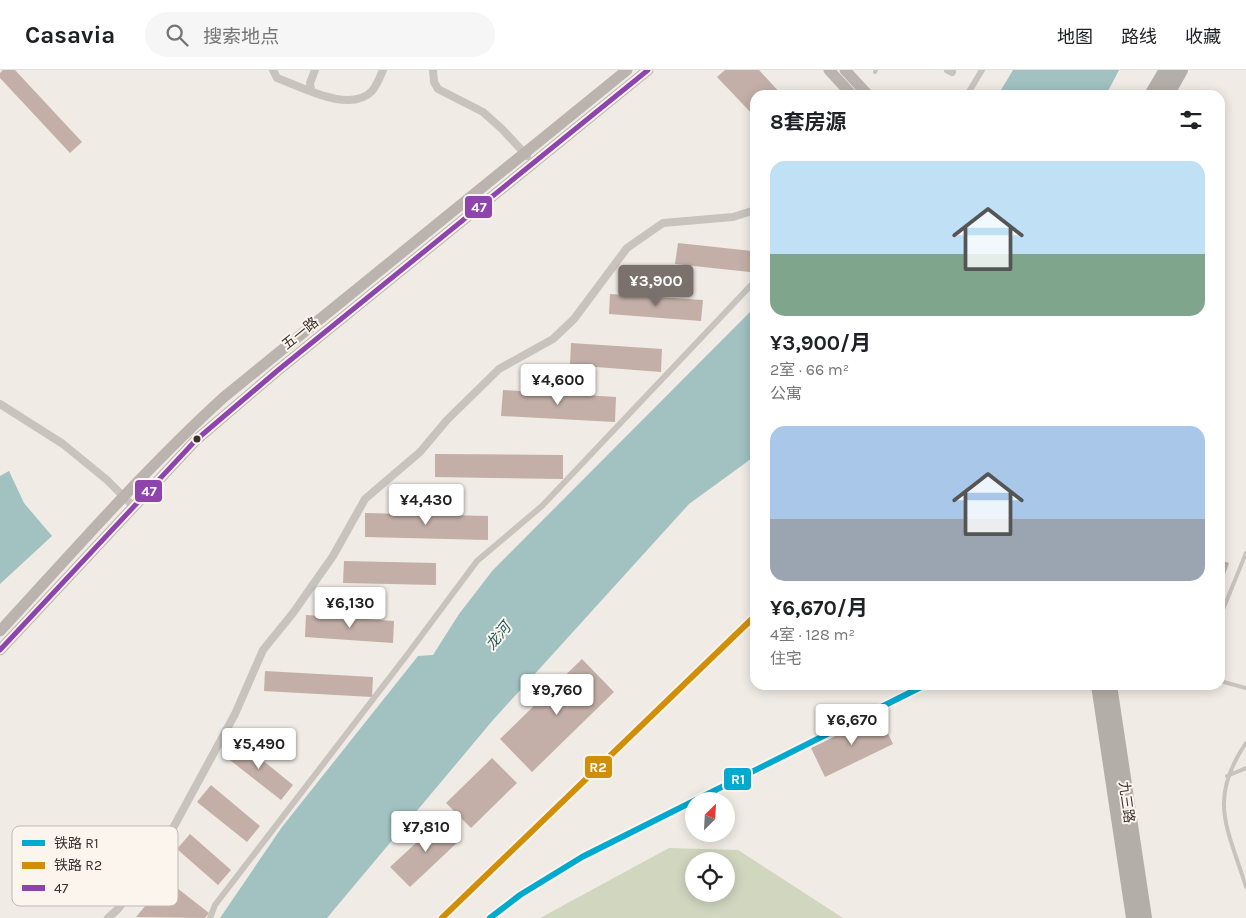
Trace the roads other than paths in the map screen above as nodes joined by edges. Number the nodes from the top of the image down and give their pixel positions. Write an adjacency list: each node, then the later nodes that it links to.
1 (273, 70): 12 (street)
2 (315, 70): 12 (street)
3 (383, 70): 12 (street)
4 (433, 70): 18 (street)
5 (627, 70): 18 (main road, 五一路)
6 (648, 70): 19 (main road, 五一路)
7 (828, 70): 13 (main road)
8 (845, 70): 14 (main road)
9 (982, 70): 15 (street)
10 (1166, 70): 16 (highway)
11 (1181, 70): 17 (highway)
12 (311, 90)
13 (847, 90)
14 (863, 90)
15 (970, 90)
16 (1154, 90)
17 (1170, 90)
18 (525, 153): 19 (street); 23 (main road, 五一路)
19 (533, 163): 24 (main road, 五一路)
20 (750, 212): 36 (street)
21 (750, 286): 40 (street)
22 (0, 404): 23 (street)
23 (124, 497): 24 (street); 27 (main road, 五一路)
24 (133, 506): 28 (main road, 五一路)
25 (1246, 553): 26 (lane)
26 (1225, 605)
27 (0, 631)
28 (0, 650)
29 (1225, 682): 30 (lane)
30 (1246, 688)
31 (1099, 690): 41 (highway, 九三路)
32 (1111, 690): 42 (highway, 九三路)
33 (1246, 743): 35 (lane)
34 (1246, 768): 35 (lane)
35 (1227, 776): 37 (lane)
36 (174, 826)
37 (1246, 887)
38 (120, 906): 39 (street)
39 (108, 918)
40 (210, 918)
41 (1133, 918)
42 (1145, 918)

